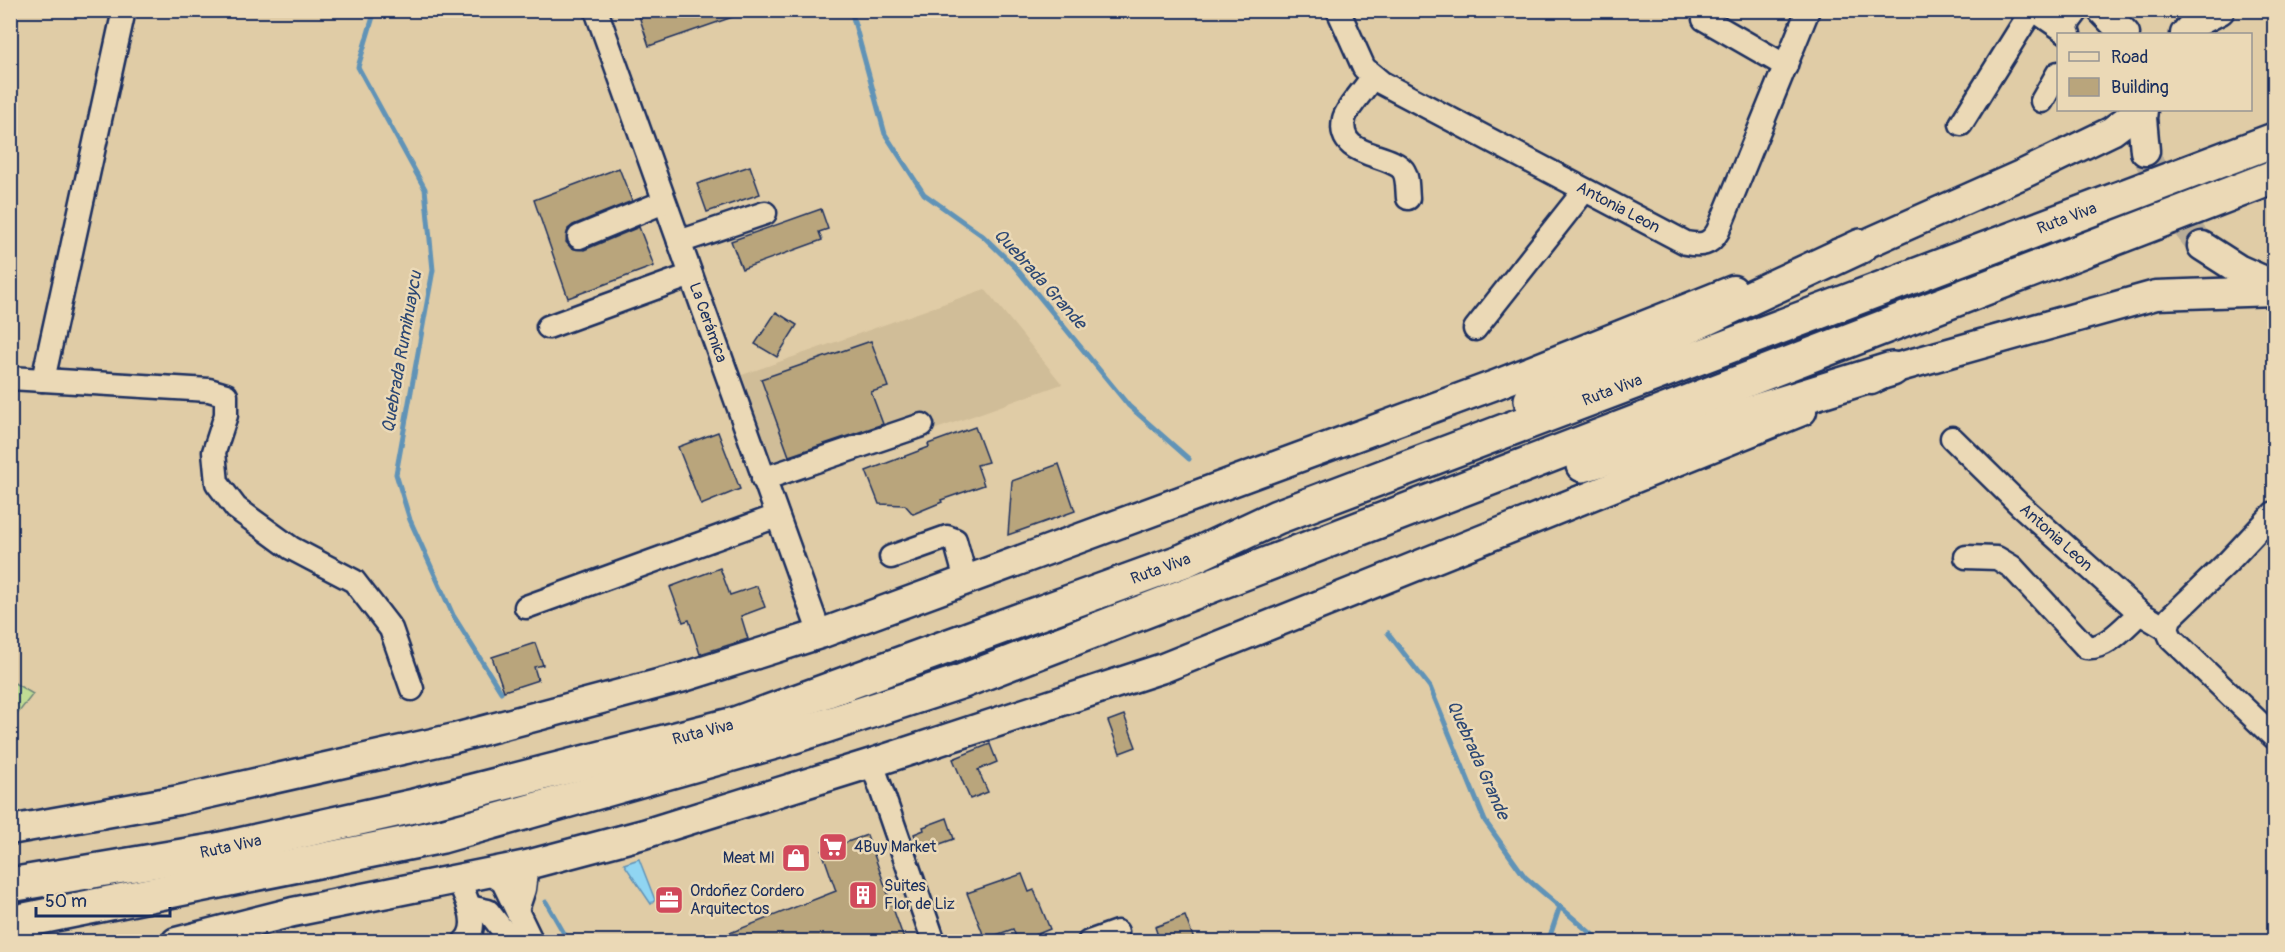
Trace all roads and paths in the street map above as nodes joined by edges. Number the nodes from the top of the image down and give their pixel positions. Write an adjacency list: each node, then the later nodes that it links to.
1 (124, 10): 38 (street)
2 (596, 10): 25 (street, La Cerámica)
3 (1338, 10): 15 (street, Antonia Leon)
4 (1808, 10): 13 (street, Antonia Leon)
5 (2033, 10): 10 (street); 19 (street)
6 (2078, 10): 10 (street)
7 (2102, 10): 11 (main road)
8 (2220, 10): 12 (main road)
9 (1704, 19): 13 (street)
10 (2066, 32)
11 (2124, 33)
12 (2186, 33)
13 (1786, 66): 23 (street, Antonia Leon)
14 (2057, 75): 16 (street)
15 (1373, 76): 23 (street, Antonia Leon); 24 (street)
16 (2042, 101)
17 (2141, 111): 29 (main road)
18 (2142, 111): 21 (main road)
19 (1961, 124)
20 (2274, 140): 44 (highway, Ruta Viva)
21 (2145, 151)
22 (2274, 177): 45 (highway, Ruta Viva)
23 (1584, 191): 35 (street)
24 (1408, 198)
25 (664, 202): 27 (street); 28 (street, La Cerámica)
26 (765, 213): 28 (street)
27 (579, 237)
28 (679, 242): 31 (street, La Cerámica)
29 (1861, 246): 44 (highway); 48 (main road)
30 (2202, 246): 32 (main road)
31 (691, 275): 34 (street); 41 (street, La Cerámica)
32 (2274, 285)
33 (2274, 291): 36 (main road)
34 (548, 327)
35 (1475, 329)
36 (1892, 369): 45 (highway); 55 (main road)
37 (10, 378): 38 (street)
38 (43, 380): 53 (street)
39 (922, 425): 41 (street)
40 (1952, 438): 50 (street, Antonia Leon)
41 (764, 479): 43 (street, La Cerámica)
42 (2274, 513): 51 (street)
43 (777, 516): 49 (street); 52 (street, La Cerámica)
44 (1277, 517): 60 (highway, Ruta Viva)
45 (1309, 547): 63 (highway, Ruta Viva)
46 (891, 557): 48 (street)
47 (1966, 557): 50 (street)
48 (966, 580): 52 (main road)
49 (526, 607)
50 (2140, 614): 51 (street, Antonia Leon)
51 (2167, 629): 54 (street, Antonia Leon)
52 (820, 634): 56 (main road)
53 (412, 689)
54 (2274, 736)
55 (872, 763): 57 (main road); 69 (street)
56 (10, 830)
57 (527, 865): 58 (main road); 62 (street)
58 (490, 873): 59 (main road); 62 (street)
59 (458, 879): 61 (street); 66 (main road)
60 (10, 885)
61 (470, 907): 65 (street); 67 (street)
62 (517, 910): 68 (street)
63 (10, 923)
64 (1117, 932): 70 (street)
65 (467, 941)
66 (176, 942)
67 (512, 942)
68 (532, 942)
69 (934, 942)
70 (1089, 942)

